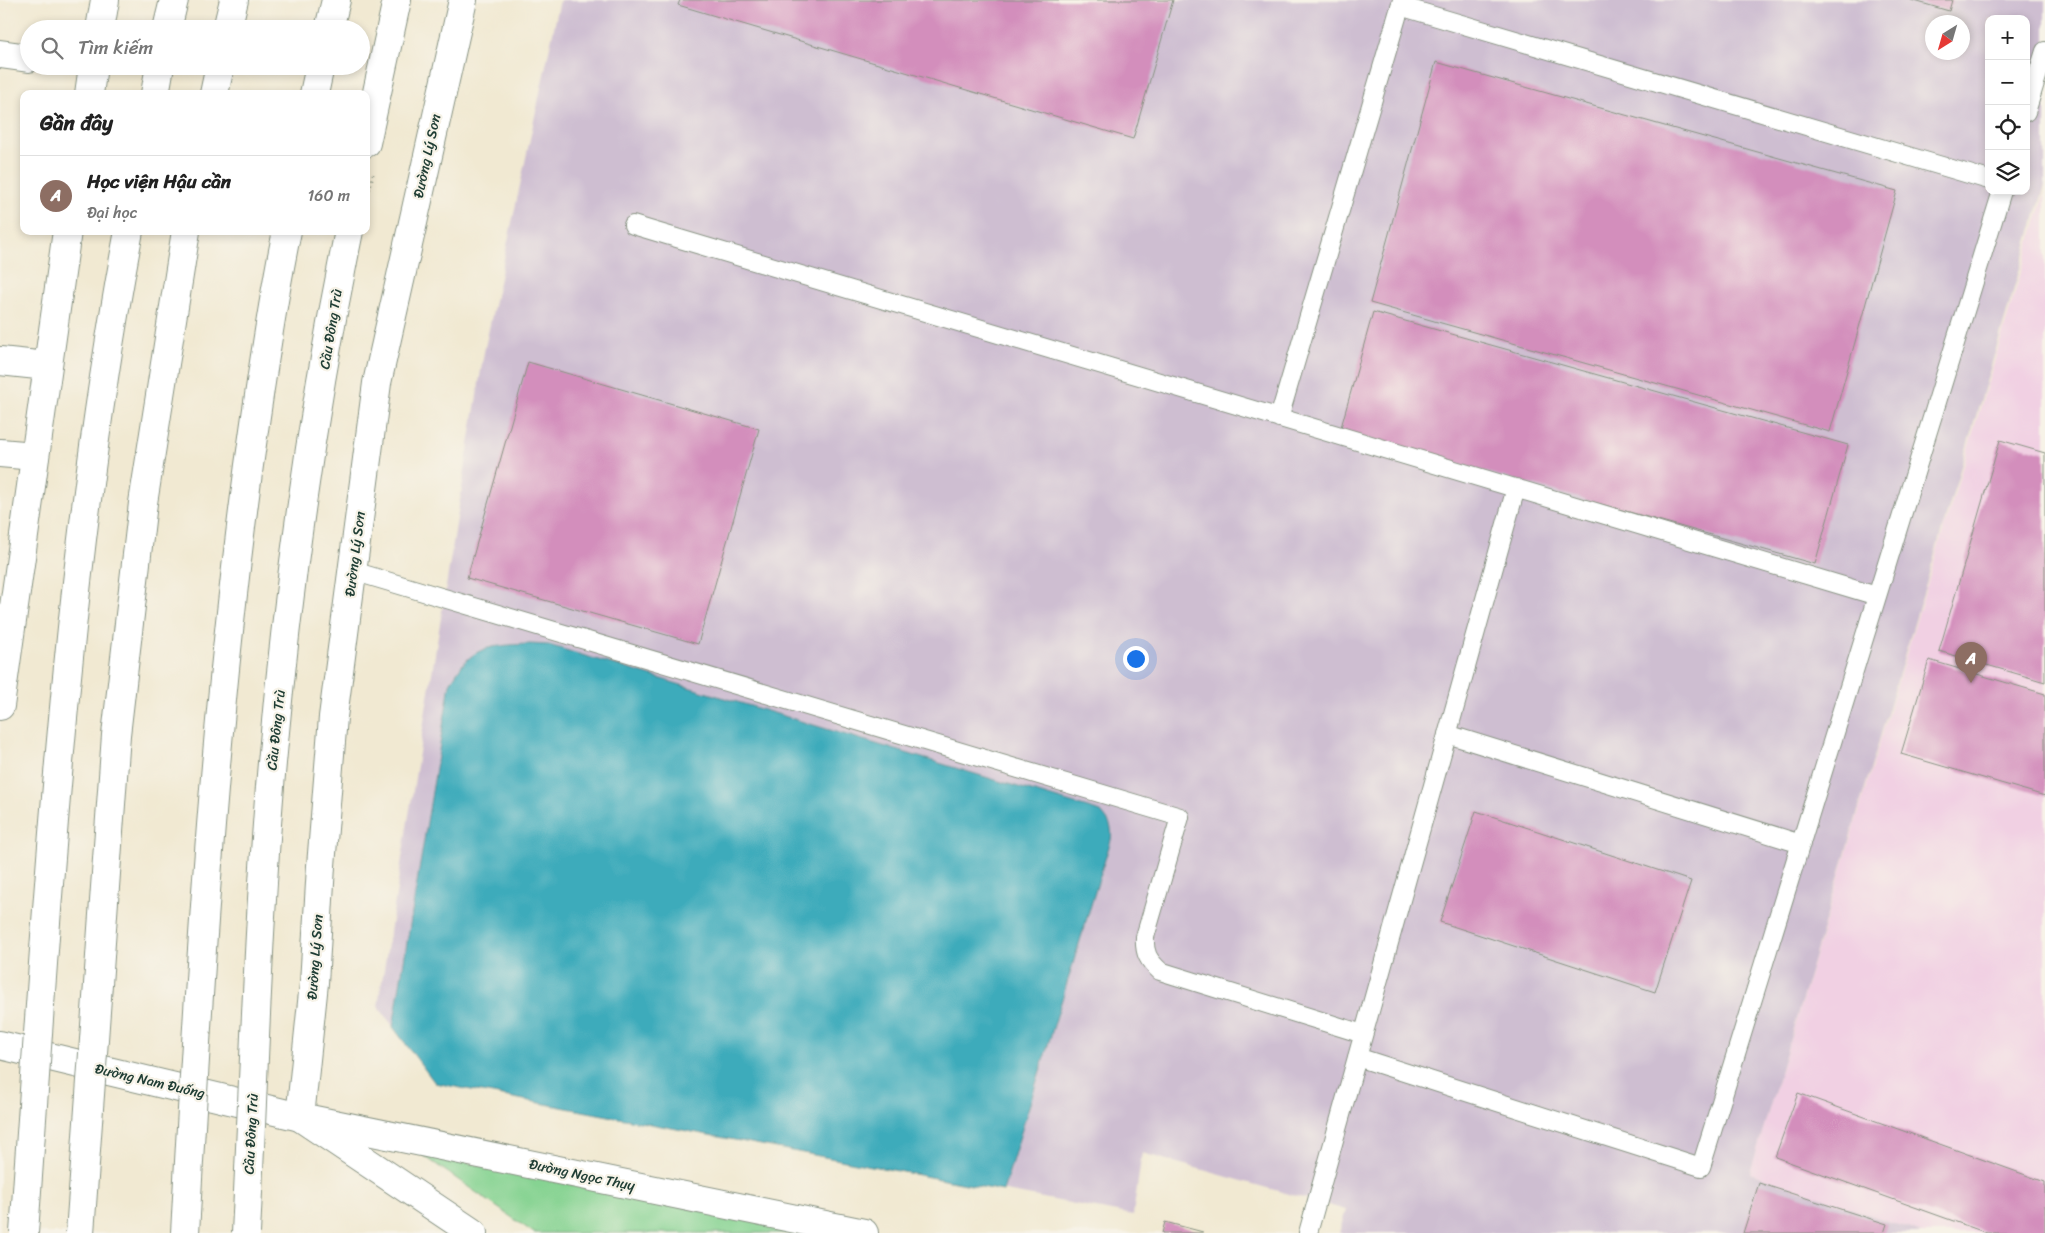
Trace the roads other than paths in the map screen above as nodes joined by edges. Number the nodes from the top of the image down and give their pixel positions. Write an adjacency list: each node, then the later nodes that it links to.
1 (106, 0): 8 (main road)
2 (174, 0): 9 (main road)
3 (234, 0): 10 (main road)
4 (336, 0): 11 (main road)
5 (397, 0): 24 (main road)
6 (463, 0): 39 (main road, Đường Lý Sơn)
7 (1401, 3): 25 (lane); 35 (lane)
8 (102, 20)
9 (169, 20)
10 (229, 20)
11 (331, 20)
12 (2045, 52): 23 (lane)
13 (0, 54): 14 (main road)
14 (20, 57)
15 (92, 75): 19 (main road)
16 (158, 75): 20 (main road)
17 (218, 75): 21 (main road)
18 (318, 75): 22 (main road)
19 (90, 90)
20 (156, 90)
21 (215, 90)
22 (315, 90)
23 (2028, 105)
24 (370, 125)
25 (1985, 179)
26 (2001, 195): 40 (lane)
27 (632, 225): 35 (lane)
28 (66, 235): 34 (main road)
29 (128, 235): 48 (main road, bridge)
30 (185, 235): 49 (main road, bridge)
31 (286, 235): 50 (main road, bridge)
32 (347, 235): 51 (main road, Cầu Đông Trù, bridge)
33 (0, 361): 34 (main road)
34 (47, 366): 37 (main road)
35 (1279, 418): 38 (lane)
36 (0, 453): 37 (main road)
37 (35, 456): 41 (main road)
38 (1516, 488): 40 (lane); 42 (lane)
39 (352, 571): 44 (lane); 47 (main road, Đường Lý Sơn)
40 (1877, 596): 43 (lane)
41 (0, 706)
42 (1447, 734): 43 (lane); 44 (lane)
43 (1801, 844): 46 (lane)
44 (1363, 1034): 46 (lane)
45 (0, 1045): 47 (main road, Đường Nam Đuống)
46 (1357, 1057): 54 (lane)
47 (300, 1117): 52 (main road); 53 (main road, Đường Ngọc Thụy)
48 (24, 1233)
49 (80, 1233)
50 (185, 1233)
51 (246, 1233)
52 (474, 1233)
53 (864, 1233)
54 (1308, 1233)

